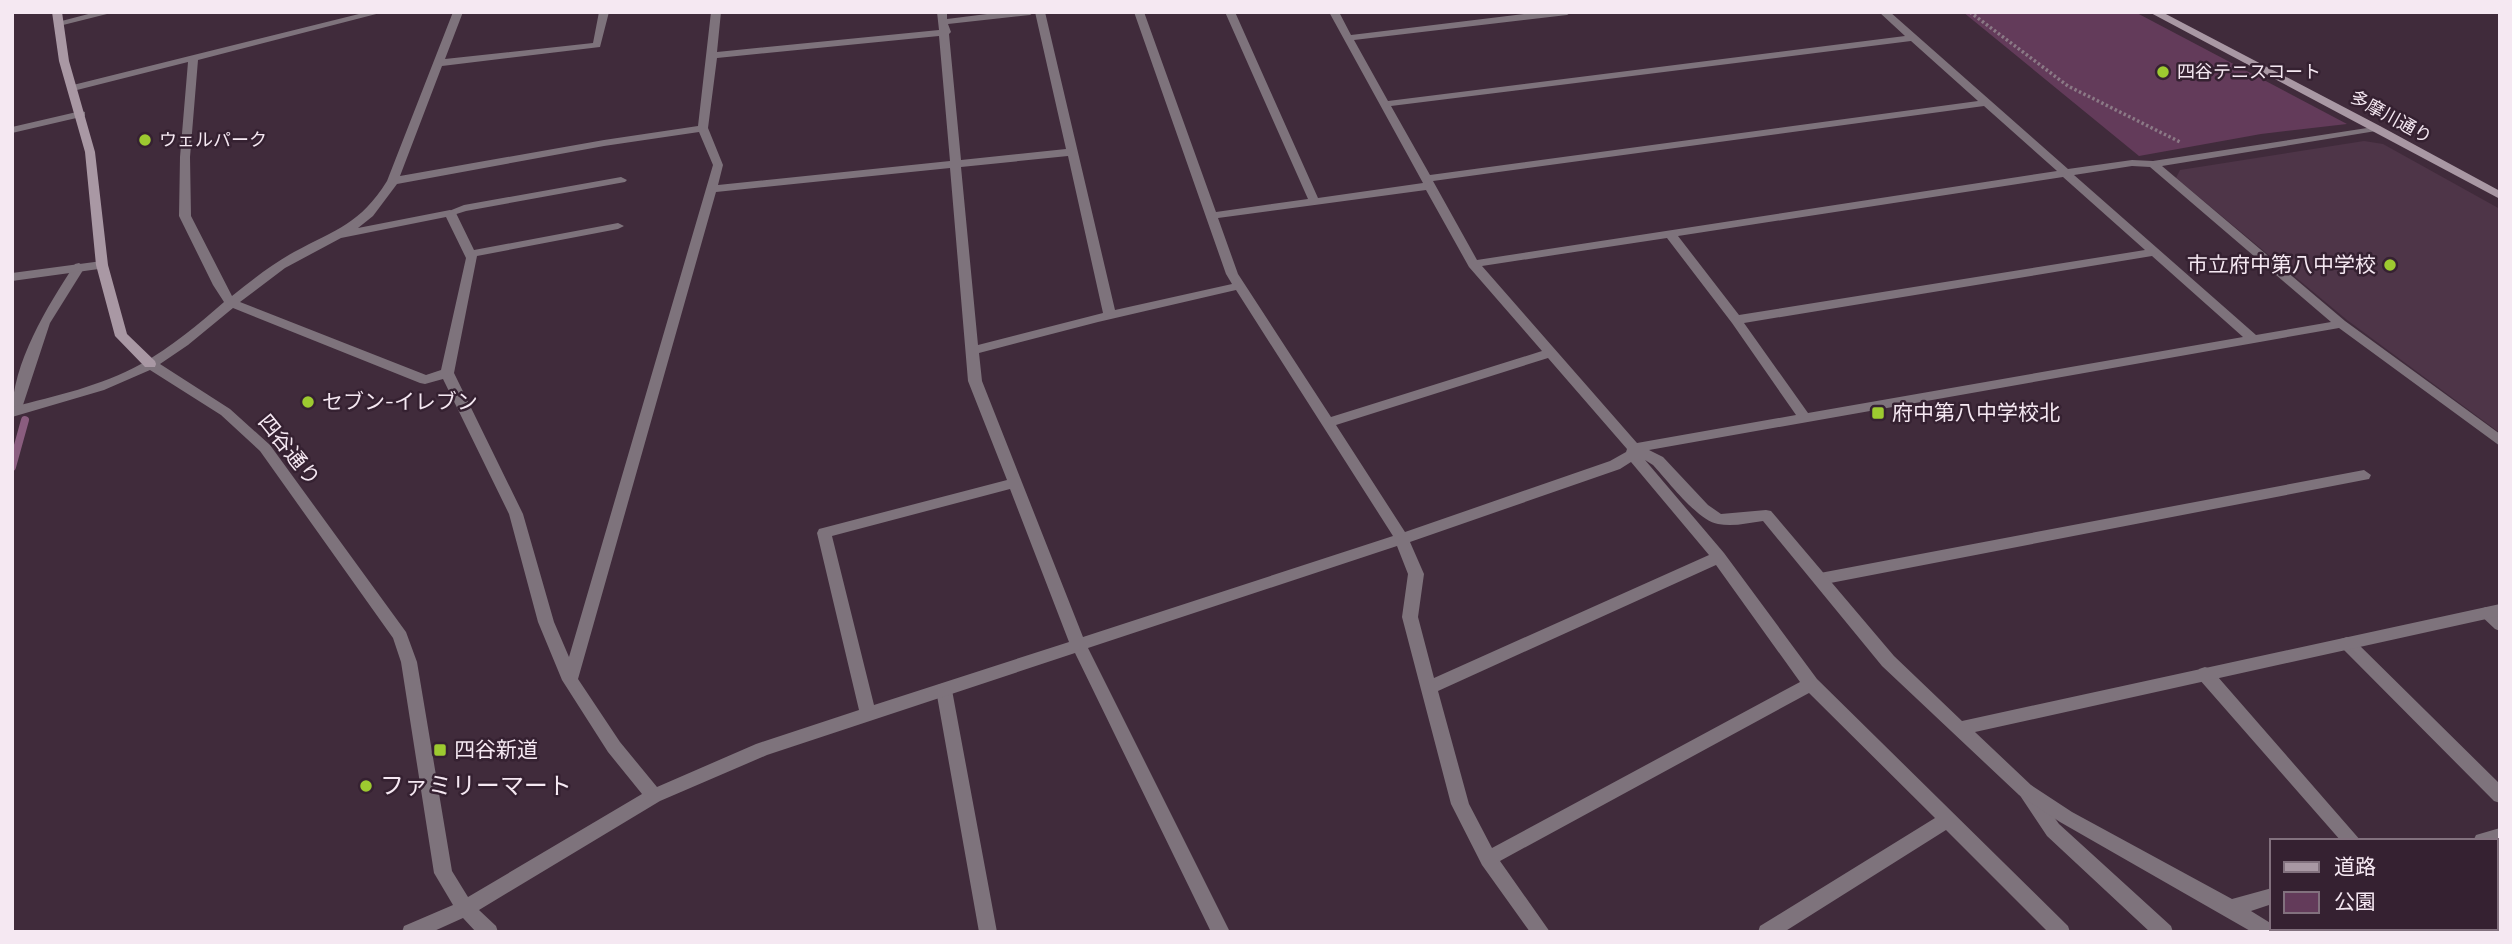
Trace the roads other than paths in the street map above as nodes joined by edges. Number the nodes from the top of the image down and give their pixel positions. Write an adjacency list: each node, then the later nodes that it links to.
1 (110, 12): 14 (street)
2 (379, 12): 19 (street)
3 (457, 12): 20 (street)
4 (604, 12): 20 (street)
5 (716, 12): 18 (street)
6 (1030, 12): 15 (street)
7 (1040, 12): 28 (street)
8 (1139, 12): 39 (street)
9 (1230, 12): 37 (street)
10 (1334, 12): 16 (street)
11 (1567, 12): 16 (street)
12 (1884, 12): 17 (street)
13 (2154, 12): 26 (street, 多摩川通り)
14 (58, 17): 21 (street, 四谷通り)
15 (944, 22): 18 (street); 30 (street)
16 (1348, 38): 23 (street)
17 (1913, 38): 22 (street); 23 (street)
18 (712, 55): 25 (street)
19 (193, 60): 21 (street); 50 (street)
20 (440, 63): 33 (street)
21 (73, 88): 24 (street, 四谷通り)
22 (1986, 103): 31 (street); 34 (street)
23 (1385, 104): 34 (street)
24 (81, 114): 27 (street); 46 (street, 四谷通り)
25 (702, 128): 33 (street); 35 (street)
26 (2375, 128): 29 (street); 36 (street, 多摩川通り)
27 (12, 130)
28 (1072, 152): 30 (street); 51 (street)
29 (2153, 164): 31 (street); 53 (street)
30 (956, 165): 35 (street); 55 (street)
31 (2065, 173): 41 (street); 43 (street)
32 (621, 180): 38 (street)
33 (393, 181): 42 (street)
34 (1428, 182): 37 (street); 45 (street)
35 (711, 188): 74 (street)
36 (2500, 196)
37 (1314, 201): 39 (street)
38 (450, 213): 42 (street); 44 (street)
39 (1211, 216): 49 (street)
40 (618, 226): 44 (street)
41 (1670, 234): 45 (street); 52 (street)
42 (342, 235): 50 (street)
43 (2155, 252): 52 (street); 54 (street)
44 (470, 254): 58 (street)
45 (1473, 264): 56 (street)
46 (102, 265): 47 (street); 57 (street, 四谷通り)
47 (79, 267): 48 (street); 59 (street)
48 (12, 277)
49 (1239, 286): 51 (street); 61 (street)
50 (231, 303): 57 (street); 58 (street)
51 (1110, 315): 55 (street)
52 (1736, 320): 60 (street)
53 (2341, 324): 54 (street); 62 (street)
54 (2254, 340): 60 (street)
55 (971, 351): 65 (street)
56 (1551, 352): 61 (street); 63 (street)
57 (150, 364): 59 (street); 87 (street, 四谷通り)
58 (447, 373): 74 (street)
59 (13, 413)
60 (1804, 417): 63 (street)
61 (1330, 422): 66 (street)
62 (2500, 441)
63 (1634, 451): 66 (street); 67 (street); 68 (street)
64 (2364, 475): 68 (street)
65 (1014, 483): 72 (street); 78 (street)
66 (1402, 538): 72 (street); 76 (street)
67 (1719, 557): 75 (street); 76 (street)
68 (1820, 579): 79 (street)
69 (2493, 611): 70 (street); 71 (street)
70 (2500, 625)
71 (2347, 643): 73 (street); 82 (street)
72 (1079, 646): 77 (street); 92 (street)
73 (2205, 674): 79 (street); 84 (street)
74 (570, 680): 81 (street)
75 (1811, 684): 83 (street); 85 (street)
76 (1431, 687): 85 (street)
77 (944, 690): 78 (street); 91 (street)
78 (868, 713): 81 (street)
79 (1961, 728): 80 (street)
80 (2025, 790): 88 (street); 96 (street)
81 (654, 796): 87 (street)
82 (2500, 796)
83 (1949, 819): 94 (street); 95 (street)
84 (2350, 839)
85 (1488, 859): 93 (street)
86 (2270, 897): 88 (street)
87 (465, 908): 89 (street); 90 (street, 四谷通り)
88 (2231, 908): 97 (street)
89 (411, 932)
90 (489, 932)
91 (988, 932)
92 (1222, 932)
93 (1541, 932)
94 (1767, 932)
95 (2061, 932)
96 (2164, 932)
97 (2269, 932)

